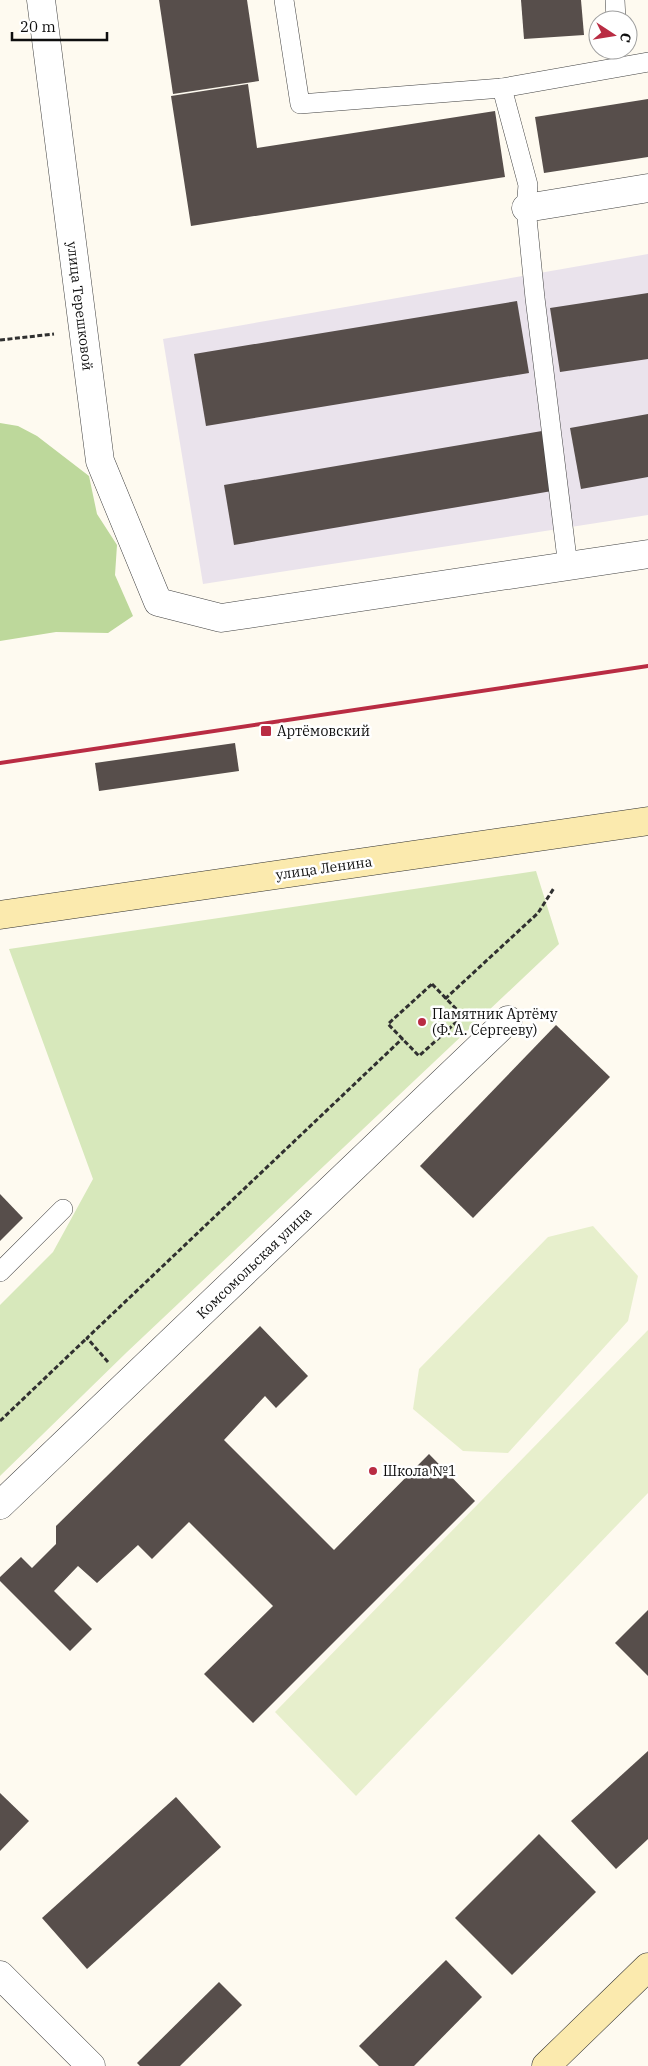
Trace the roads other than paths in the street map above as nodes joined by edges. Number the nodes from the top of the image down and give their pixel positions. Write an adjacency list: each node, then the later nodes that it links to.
1 (41, 0): 10 (street, улица Терешковой)
2 (284, 0): 6 (lane)
3 (614, 60): 6 (lane)
4 (628, 60): 5 (lane)
5 (648, 62)
6 (502, 88): 8 (lane)
7 (648, 188): 8 (street)
8 (526, 208): 10 (lane)
9 (648, 554): 10 (street)
10 (568, 566)
11 (648, 821): 12 (street, улица Ленина)
12 (0, 915)
13 (508, 1020): 16 (street, Комсомольская улица)
14 (63, 1209): 15 (lane)
15 (0, 1272)
16 (0, 1505)
17 (648, 1967): 20 (street)
18 (0, 1975): 19 (street)
19 (91, 2066)
20 (546, 2066)

